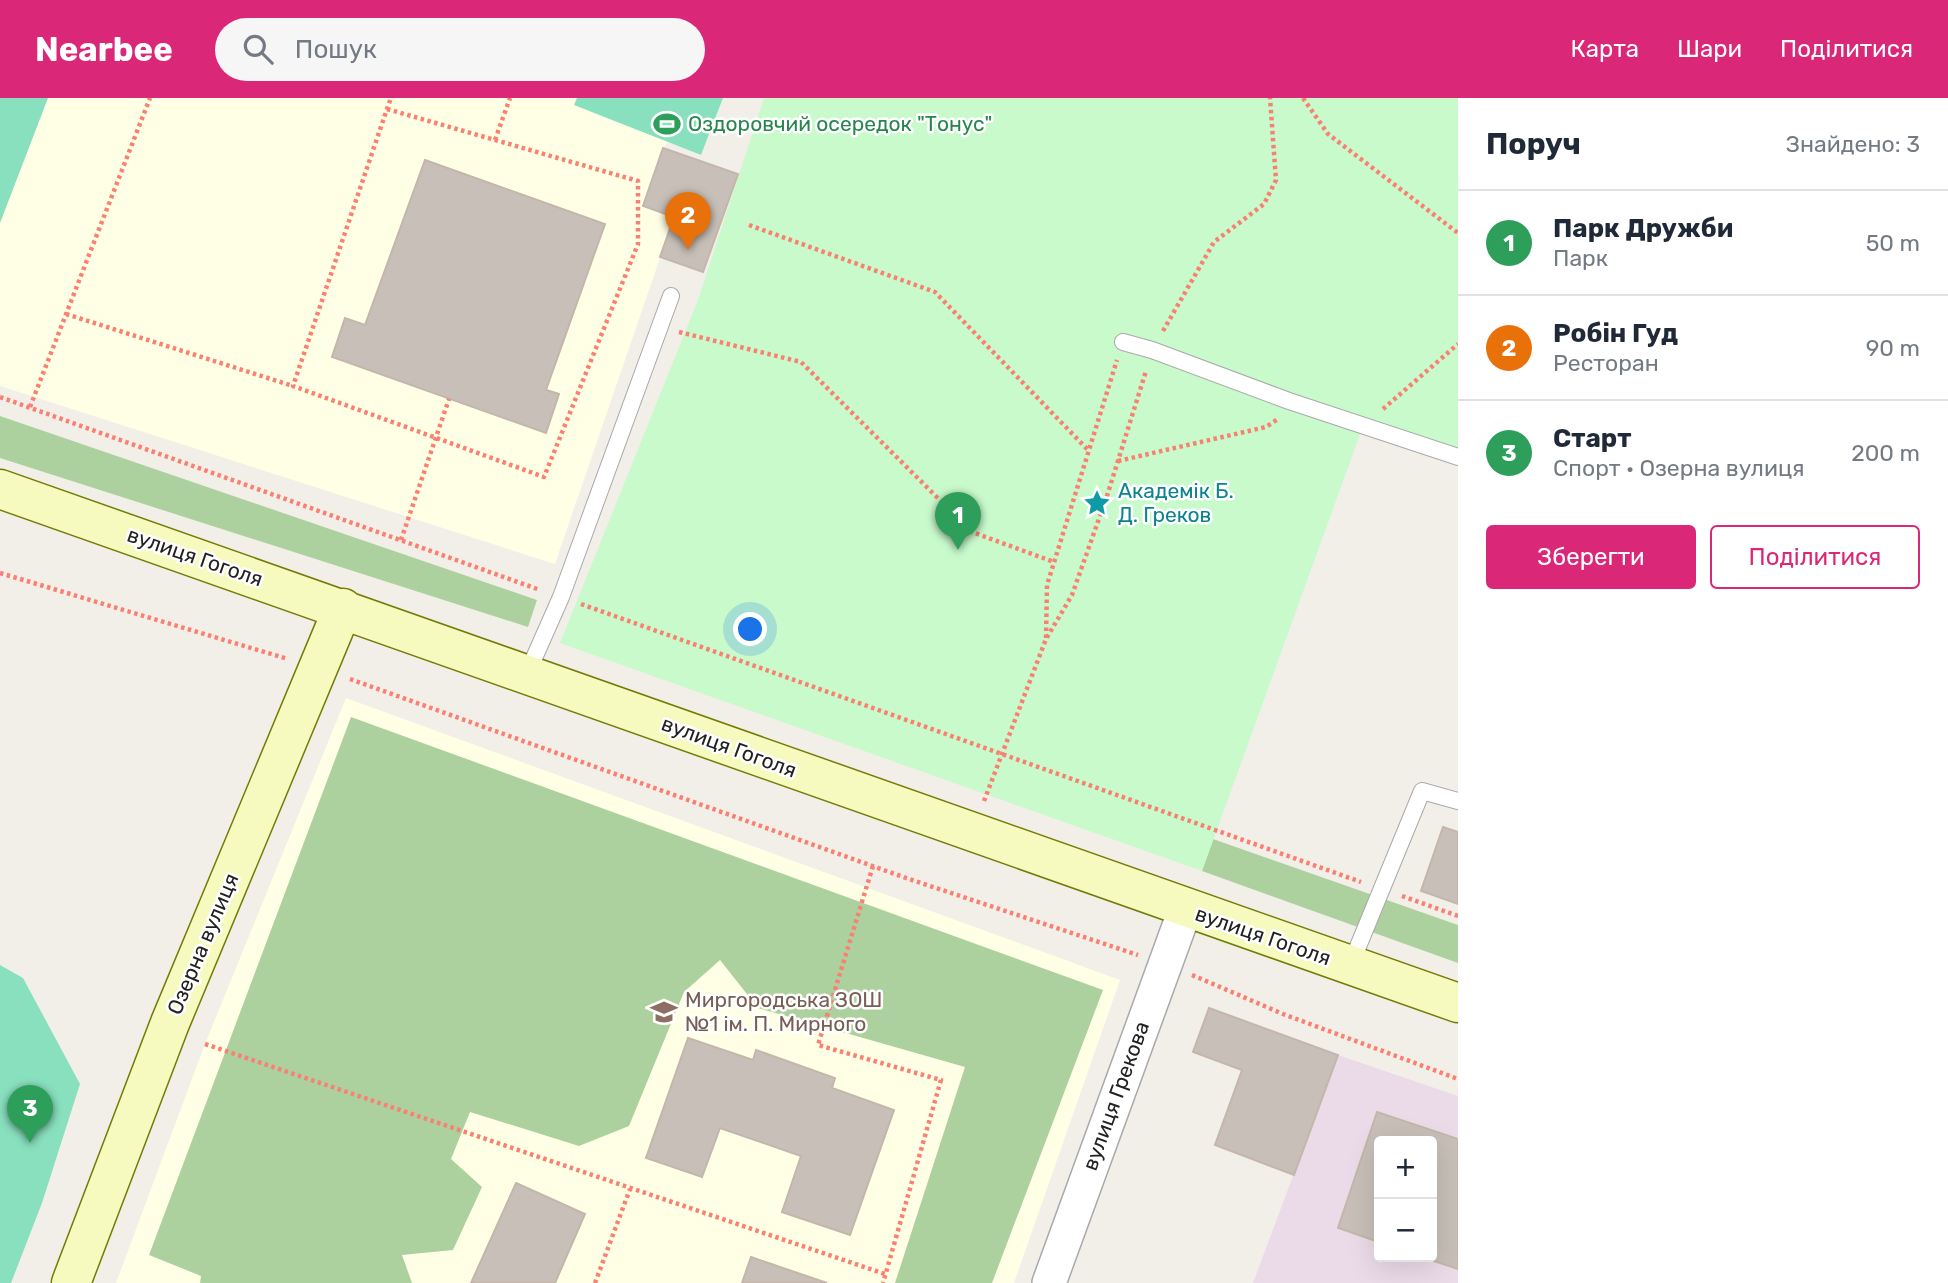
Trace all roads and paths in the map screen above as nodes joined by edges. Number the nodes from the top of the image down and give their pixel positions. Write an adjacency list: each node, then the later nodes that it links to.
1 (150, 98): 11 (path)
2 (391, 98): 6 (path)
3 (510, 98): 7 (path)
4 (1270, 98): 15 (path)
5 (1303, 98): 9 (path)
6 (387, 109): 7 (path); 16 (path)
7 (495, 140): 22 (path)
8 (749, 225): 23 (path)
9 (1458, 233)
10 (671, 296): 12 (lane)
11 (66, 314): 16 (path); 20 (path)
12 (659, 327): 28 (path); 30 (lane)
13 (1123, 342): 15 (lane); 23 (path)
14 (1458, 344): 21 (path)
15 (1152, 350): 19 (lane); 25 (path)
16 (293, 386): 22 (path)
17 (0, 397): 20 (path)
18 (449, 398): 22 (path)
19 (1299, 405): 21 (lane); 25 (path)
20 (30, 407): 27 (path)
21 (1364, 426): 24 (lane)
22 (435, 438): 27 (path)
23 (1089, 451): 28 (path)
24 (1458, 457)
25 (1118, 461): 32 (path)
26 (0, 489): 31 (street, вулиця Гоголя)
27 (401, 540): 30 (path)
28 (1054, 562): 32 (path)
29 (0, 573): 33 (path)
30 (561, 597): 34 (lane); 35 (path)
31 (343, 608): 33 (street, Озерна вулиця); 34 (street, вулиця Гоголя)
32 (1046, 639): 35 (path)
33 (318, 668): 38 (path); 49 (street, Озерна вулиця)
34 (527, 674): 37 (street, вулиця Гоголя)
35 (1002, 754): 37 (path); 39 (path)
36 (1458, 802): 39 (lane)
37 (972, 834): 40 (street, вулиця Гоголя)
38 (873, 866): 42 (path); 48 (path)
39 (1381, 889): 41 (path); 43 (lane)
40 (1185, 910): 42 (street, вулиця Грекова); 43 (street, вулиця Гоголя)
41 (1458, 916)
42 (1165, 964): 46 (path); 52 (street, вулиця Грекова)
43 (1350, 966): 44 (street, вулиця Гоголя)
44 (1458, 1003)
45 (205, 1044): 47 (path)
46 (1458, 1079)
47 (630, 1188): 48 (path); 50 (path)
48 (886, 1275): 51 (path)
49 (71, 1283)
50 (595, 1283)
51 (883, 1283)
52 (1049, 1283)

